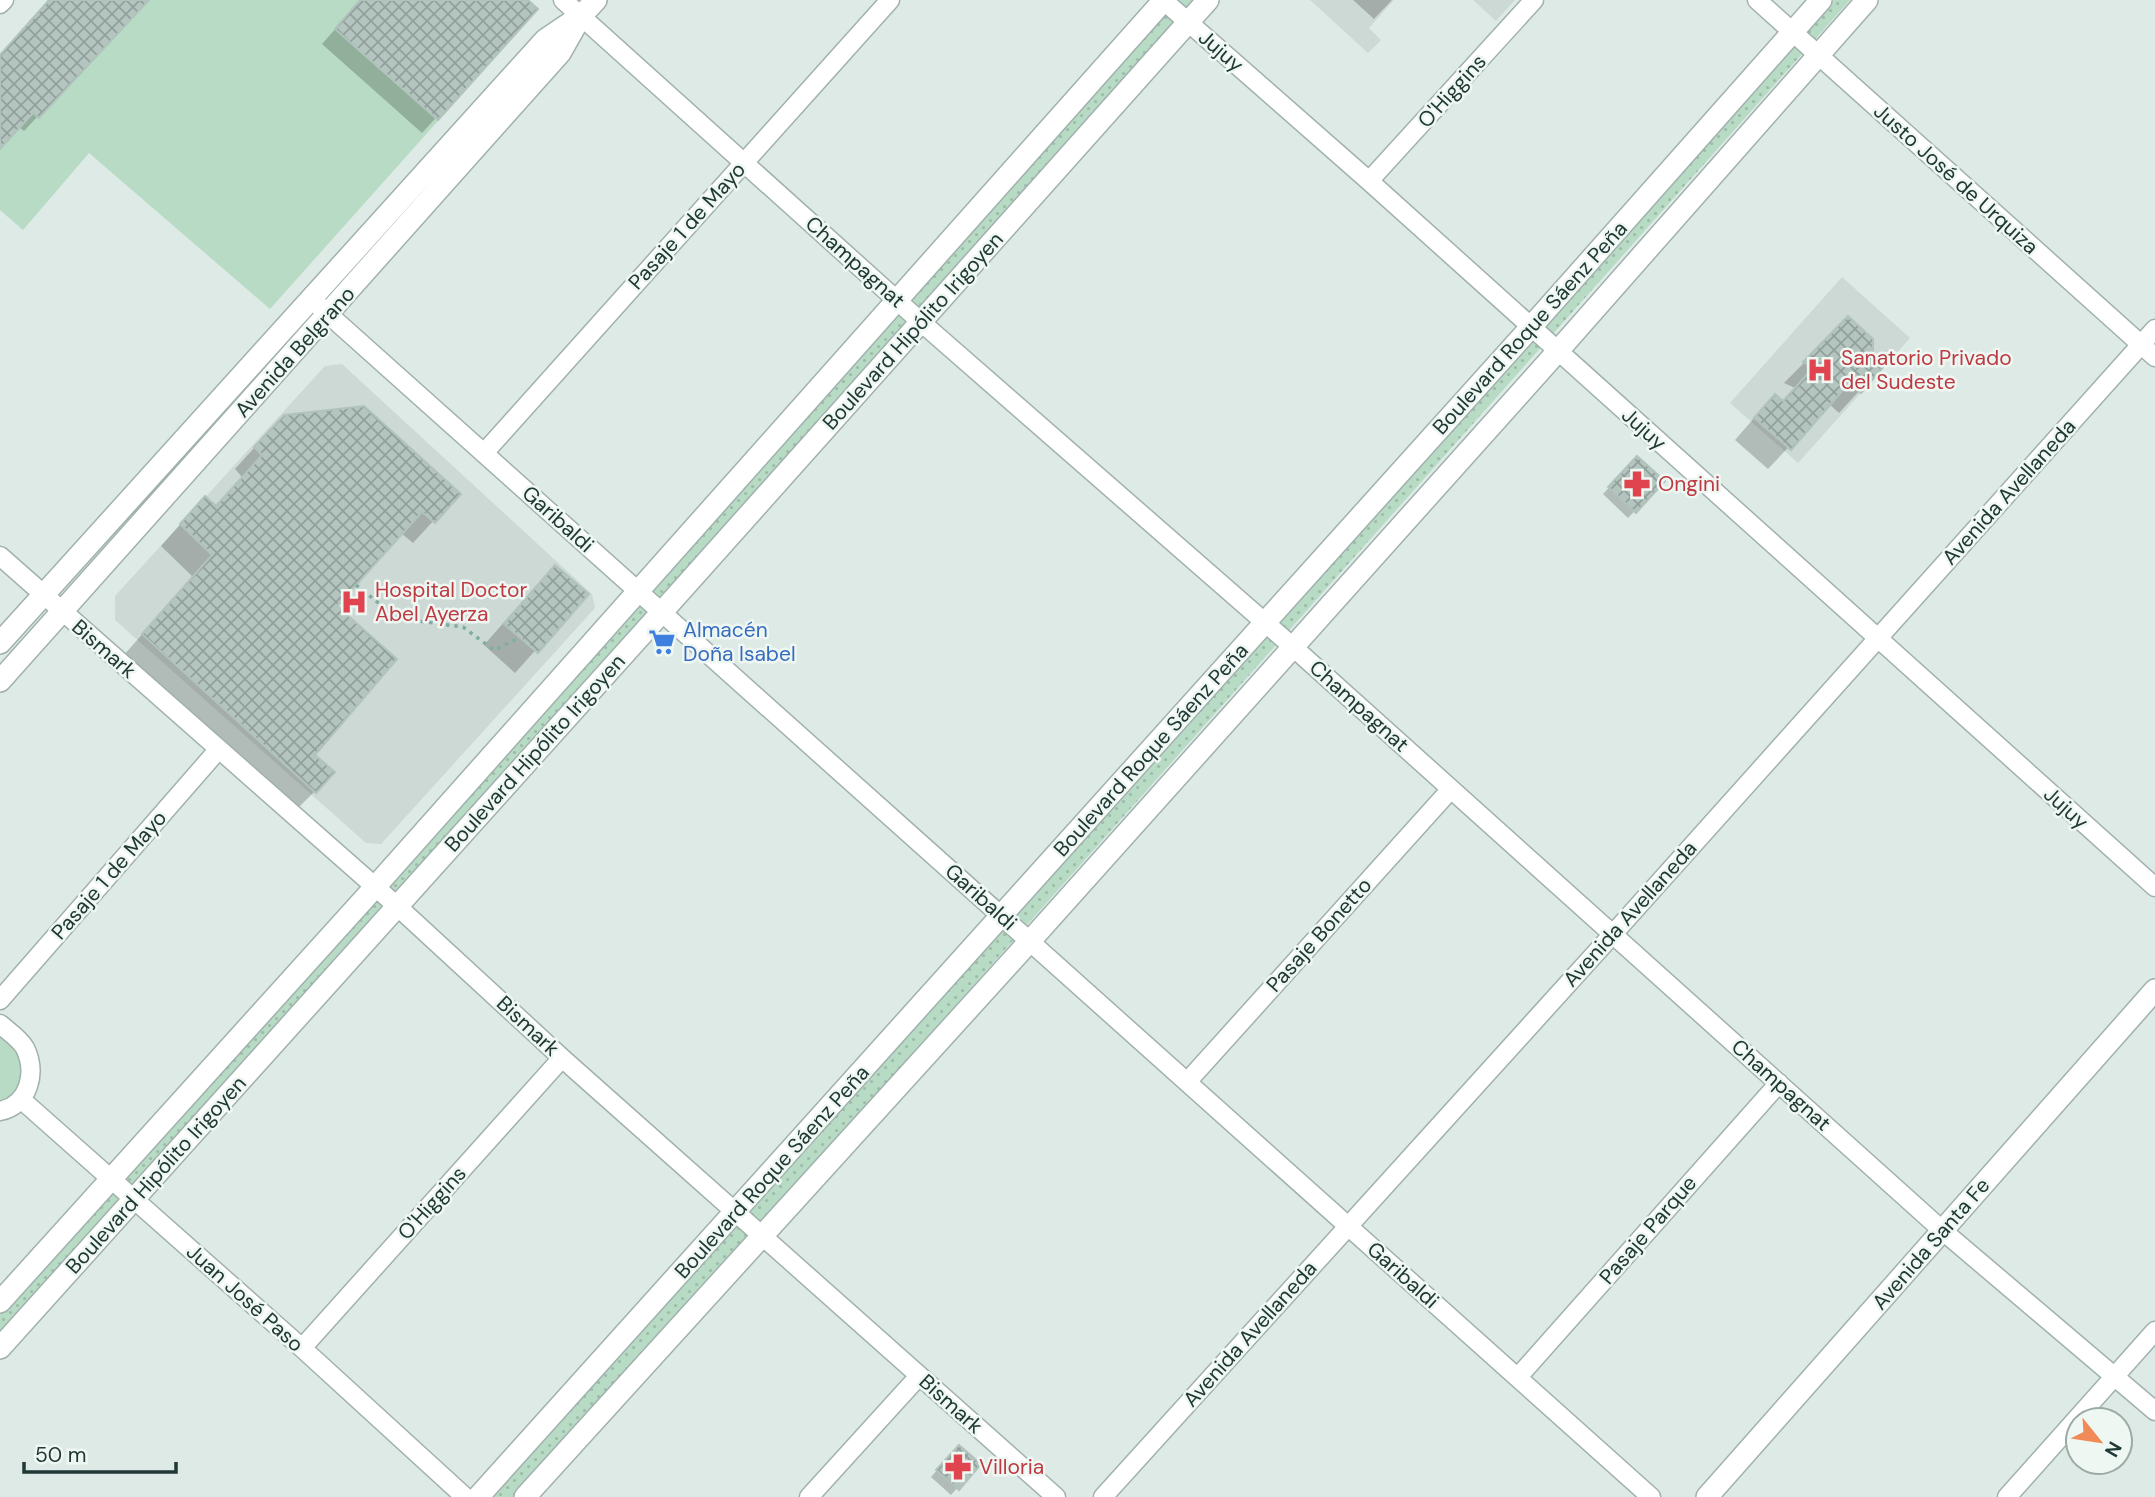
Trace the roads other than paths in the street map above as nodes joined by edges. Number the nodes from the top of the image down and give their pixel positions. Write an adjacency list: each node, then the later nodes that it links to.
1 (4, 0): 11 (street)
2 (563, 0): 12 (street, Champagnat)
3 (596, 0): 12 (street, Avenida Belgrano)
4 (890, 0): 16 (street, Pasaje 1 de Mayo)
5 (1164, 0): 13 (street, Jujuy); 19 (street, Boulevard Hipólito Irigoyen)
6 (1208, 0): 13 (street, Boulevard Hipólito Irigoyen)
7 (1534, 0): 17 (street, O'Higgins)
8 (1757, 0): 14 (street, Justo José de Urquiza)
9 (1821, 0): 14 (street, Boulevard Roque Sáenz Peña)
10 (1867, 0): 15 (street, Boulevard Roque Sáenz Peña)
11 (0, 4)
12 (581, 16): 16 (street, Champagnat); 18 (street, Avenida Belgrano); 20 (street, Avenida Belgrano)
13 (1188, 22): 17 (street, Jujuy); 21 (street, Boulevard Hipólito Irigoyen)
14 (1792, 32): 15 (street, Justo José de Urquiza); 22 (street, Boulevard Roque Sáenz Peña)
15 (1818, 55): 24 (street, Justo José de Urquiza); 25 (street, Boulevard Roque Sáenz Peña)
16 (744, 162): 19 (street, Champagnat); 27 (street, Pasaje 1 de Mayo)
17 (1370, 181): 22 (street, Jujuy)
18 (310, 298): 20 (street, Garibaldi); 30 (street, Avenida Belgrano)
19 (896, 300): 21 (street, Champagnat); 29 (street, Boulevard Hipólito Irigoyen)
20 (329, 314): 27 (street, Garibaldi); 31 (street, Avenida Belgrano)
21 (921, 322): 32 (street, Boulevard Hipólito Irigoyen); 33 (street, Champagnat)
22 (1531, 327): 25 (street, Jujuy); 33 (street, Boulevard Roque Sáenz Peña)
23 (2155, 328): 24 (street, Avenida Avellaneda)
24 (2141, 344): 26 (street, Justo José de Urquiza); 34 (street, Avenida Avellaneda)
25 (1557, 352): 34 (street, Jujuy); 36 (street, Boulevard Roque Sáenz Peña)
26 (2155, 357)
27 (484, 453): 29 (street, Garibaldi)
28 (0, 556): 30 (street, Bismark)
29 (638, 591): 32 (street, Garibaldi); 40 (street, Boulevard Hipólito Irigoyen)
30 (43, 595): 31 (street, Bismark); 35 (street, Avenida Belgrano)
31 (62, 612): 37 (street, Avenida Belgrano); 38 (street, Bismark)
32 (662, 612): 42 (street, Boulevard Hipólito Irigoyen); 43 (street, Garibaldi)
33 (1265, 622): 36 (street, Champagnat); 43 (street, Boulevard Roque Sáenz Peña)
34 (1877, 639): 41 (street, Jujuy); 44 (street, Avenida Avellaneda)
35 (0, 643)
36 (1293, 647): 39 (street, Champagnat); 45 (street, Boulevard Roque Sáenz Peña)
37 (0, 681)
38 (218, 750): 40 (street, Bismark); 47 (street, Pasaje 1 de Mayo)
39 (1451, 789): 44 (street, Champagnat); 50 (street, Pasaje Bonetto)
40 (375, 887): 42 (street, Bismark); 54 (street, Boulevard Hipólito Irigoyen)
41 (2155, 887)
42 (397, 906): 49 (street, Bismark); 55 (street, Boulevard Hipólito Irigoyen)
43 (1002, 916): 45 (street, Garibaldi); 56 (street, Boulevard Roque Sáenz Peña)
44 (1613, 934): 51 (street, Champagnat); 57 (street, Avenida Avellaneda)
45 (1030, 941): 50 (street, Garibaldi); 59 (street, Boulevard Roque Sáenz Peña)
46 (2155, 990): 58 (street, Avenida Santa Fe)
47 (0, 1000)
48 (0, 1024): 52 (street)
49 (562, 1058): 56 (street, Bismark); 63 (street, O'Higgins)
50 (1187, 1082): 57 (street, Garibaldi)
51 (1779, 1083): 58 (street, Champagnat); 66 (street, Pasaje Parque)
52 (23, 1101): 53 (street); 54 (street, Juan José Paso)
53 (0, 1111)
54 (111, 1179): 55 (street, Juan José Paso); 60 (street, Boulevard Hipólito Irigoyen)
55 (134, 1199): 62 (street, Boulevard Hipólito Irigoyen); 63 (street, Juan José Paso)
56 (735, 1213): 59 (street, Bismark); 69 (street, Boulevard Roque Sáenz Peña)
57 (1347, 1225): 66 (street, Garibaldi); 73 (street, Avenida Avellaneda)
58 (1943, 1231): 65 (street, Champagnat); 75 (street, Avenida Santa Fe)
59 (761, 1236): 64 (street, Bismark); 70 (street, Boulevard Roque Sáenz Peña)
60 (0, 1302)
61 (2155, 1331): 65 (street)
62 (0, 1348)
63 (302, 1348): 68 (street, Juan José Paso)
64 (919, 1376): 71 (street); 72 (street, Bismark)
65 (2115, 1376): 67 (street, Champagnat); 76 (street)
66 (1518, 1377): 74 (street, Garibaldi)
67 (2155, 1411)
68 (465, 1497)
69 (478, 1497)
70 (524, 1497)
71 (809, 1497)
72 (1056, 1497)
73 (1103, 1497)
74 (1651, 1497)
75 (1707, 1497)
76 (2007, 1497)

